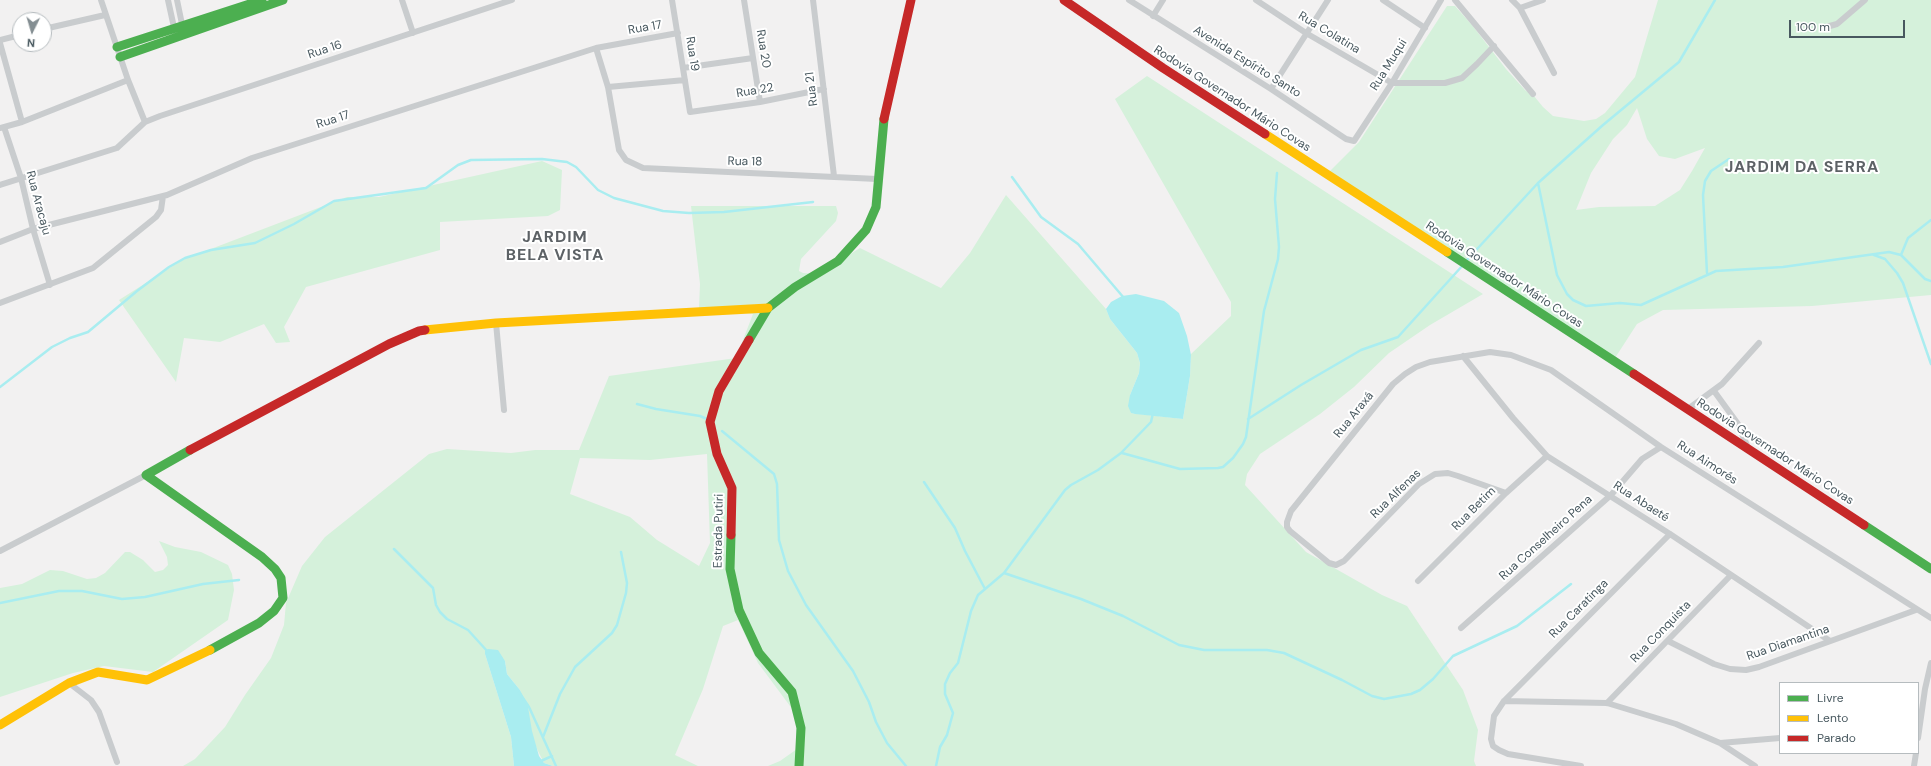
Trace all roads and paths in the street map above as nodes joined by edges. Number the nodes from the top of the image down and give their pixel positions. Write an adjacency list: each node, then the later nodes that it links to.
1 (101, 0): 25 (street)
2 (168, 0): 30 (street)
3 (177, 0): 30 (street)
4 (262, 0): 23 (street)
5 (282, 0): 23 (street)
6 (402, 0): 31 (street)
7 (512, 0): 31 (street, Rua 16)
8 (672, 0): 32 (street, Rua 19)
9 (744, 0): 40 (street, Rua 20)
10 (813, 0): 47 (street, Rua 21)
11 (910, 0): 58 (street, Estrada Putiri)
12 (1064, 0): 70 (street, Rodovia Governador Mário Covas)
13 (1129, 0): 26 (street, Avenida Espírito Santo)
14 (1164, 0): 26 (street)
15 (1256, 0): 33 (street, Rua Colatina)
16 (1328, 0): 33 (street)
17 (1384, 0): 29 (street)
18 (1441, 0): 29 (street, Rua Muqui)
19 (1455, 0): 36 (street)
20 (1512, 0): 24 (street)
21 (1543, 0): 24 (street)
22 (1865, 0): 28 (street)
23 (251, 5): 30 (street)
24 (1520, 8): 42 (street)
25 (105, 15): 27 (street); 37 (street)
26 (1154, 16): 48 (street, Avenida Espírito Santo)
27 (52, 27)
28 (1826, 27)
29 (1426, 28): 45 (street, Rua Muqui)
30 (179, 31): 37 (street); 39 (street)
31 (413, 33): 53 (street, Rua 16)
32 (678, 33): 38 (street, Rua 17); 41 (street, Rua 19)
33 (1306, 33): 45 (street, Rua Colatina); 48 (street)
34 (12, 38): 35 (street)
35 (0, 42): 52 (street)
36 (1494, 46): 45 (street); 49 (street)
37 (117, 47): 39 (street)
38 (596, 48): 46 (street); 60 (street, Rua 17)
39 (120, 56): 43 (street)
40 (753, 58): 41 (street); 50 (street, Rua 20)
41 (683, 68): 44 (street, Rua 19)
42 (1554, 73)
43 (128, 80): 52 (street); 53 (street)
44 (685, 80): 46 (street); 51 (street, Rua 19)
45 (1392, 83): 55 (street, Rua Muqui)
46 (608, 87): 56 (street, Rua 18)
47 (824, 89): 50 (street, Rua 22); 56 (street, Rua 21)
48 (1271, 89): 55 (street, Avenida Espírito Santo)
49 (1533, 94)
50 (760, 102): 51 (street, Rua 22)
51 (690, 112)
52 (22, 122): 54 (street)
53 (145, 122): 57 (street)
54 (2, 127): 57 (street, Rua Aracaju)
55 (1354, 141)
56 (834, 176): 58 (street, Rua 18)
57 (21, 178): 59 (street); 61 (street, Rua Aracaju)
58 (877, 178): 65 (street, Estrada Putiri)
59 (0, 186)
60 (163, 196): 61 (street, Rua 17); 63 (street)
61 (33, 229): 62 (street, Rua 17); 63 (street, Rua Aracaju)
62 (0, 242)
63 (50, 285): 64 (street)
64 (0, 303)
65 (768, 308): 66 (street); 101 (street, Estrada Putiri)
66 (496, 323): 71 (street); 75 (street)
67 (1759, 343): 69 (street)
68 (1463, 356): 72 (street, Rua Aimorés); 74 (street, Rua Abaeté); 80 (street, Rua Araxá)
69 (1714, 391): 70 (street); 73 (street)
70 (1688, 409): 73 (street, Rodovia Governador Mário Covas)
71 (504, 410)
72 (1662, 447): 77 (street, Rua Conselheiro Pena); 84 (street, Rua Aimorés)
73 (1748, 448): 81 (street, Rodovia Governador Mário Covas)
74 (1547, 456): 76 (street, Rua Betim); 77 (street, Rua Abaeté)
75 (146, 475): 79 (street); 90 (street)
76 (1506, 493): 80 (street, Rua Alfenas); 83 (street, Rua Betim)
77 (1611, 495): 78 (street, Rua Abaeté); 86 (street, Rua Conselheiro Pena)
78 (1670, 534): 82 (street, Rua Abaeté); 93 (street, Rua Caratinga)
79 (0, 551)
80 (1336, 565)
81 (1931, 569)
82 (1731, 575): 87 (street, Rua Conquista); 88 (street, Rua Abaeté)
83 (1418, 581)
84 (1916, 610): 85 (street, Rua Aimorés); 88 (street, Rua Diamantina)
85 (1931, 618)
86 (1461, 628)
87 (1668, 641): 88 (street, Rua Diamantina); 94 (street, Rua Conquista)
88 (1830, 641)
89 (1931, 663): 91 (street)
90 (69, 683): 95 (street); 100 (street)
91 (1925, 689): 92 (street); 96 (street)
92 (1919, 691)
93 (1504, 701): 94 (street); 102 (street, Rua Caratinga)
94 (1607, 703): 98 (street)
95 (0, 725)
96 (1919, 731)
97 (1779, 738): 98 (street)
98 (1720, 743): 103 (street)
99 (1916, 754): 104 (street)
100 (117, 762)
101 (799, 766)
102 (1581, 766)
103 (1755, 766)
104 (1914, 766)

